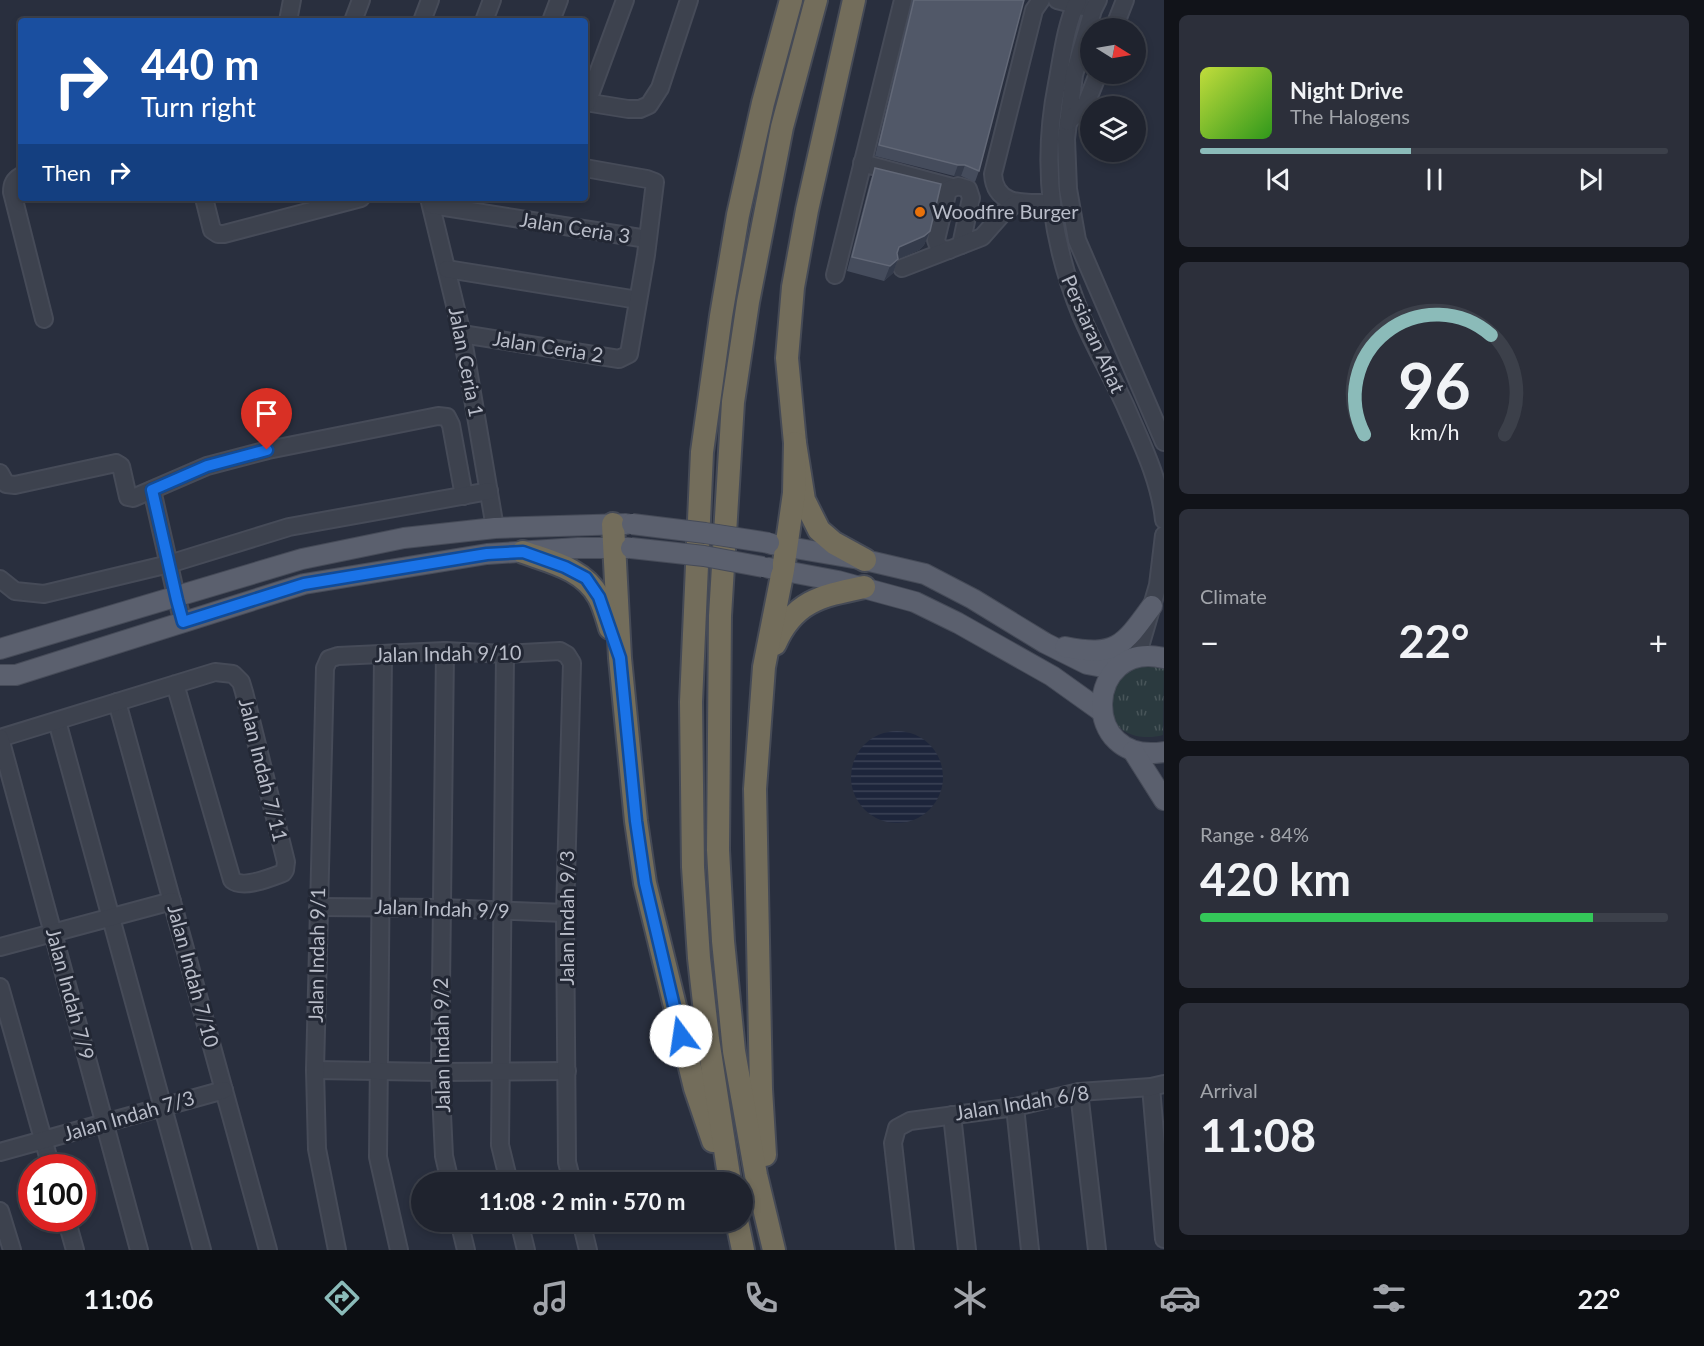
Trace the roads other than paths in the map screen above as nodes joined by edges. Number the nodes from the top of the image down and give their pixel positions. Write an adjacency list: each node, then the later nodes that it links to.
1 (292, 0): 17 (street)
2 (361, 0): 18 (street)
3 (430, 0): 19 (street)
4 (492, 0): 20 (street)
5 (559, 0): 21 (street)
6 (625, 0): 24 (street)
7 (689, 0): 25 (street)
8 (790, 0): 116 (highway)
9 (816, 0): 117 (highway)
10 (854, 0): 47 (highway)
11 (903, 0): 27 (street)
12 (1057, 0): 14 (street)
13 (1125, 0): 22 (street)
14 (1077, 2): 16 (street); 37 (street, Persiaran Afiat)
15 (1036, 3): 30 (street)
16 (1096, 5): 26 (street, Persiaran Afiat)
17 (289, 18)
18 (354, 18)
19 (423, 18)
20 (485, 18)
21 (552, 18)
22 (1118, 18)
23 (1094, 84): 26 (street)
24 (588, 97)
25 (588, 102)
26 (1068, 122): 46 (street, Persiaran Afiat)
27 (862, 164): 31 (street); 42 (street)
28 (588, 169): 38 (street)
29 (18, 178): 44 (street)
30 (994, 184): 32 (street); 36 (street)
31 (953, 187): 32 (street); 39 (street)
32 (971, 193): 39 (street)
33 (205, 201): 34 (street)
34 (350, 201)
35 (431, 201): 38 (street, Jalan Ceria 3); 41 (street, Jalan Ceria 1)
36 (1017, 203): 37 (street); 39 (street)
37 (1050, 203): 52 (street, Persiaran Afiat)
38 (647, 239): 43 (street)
39 (955, 248): 40 (street)
40 (902, 268)
41 (447, 269): 43 (street); 45 (street, Jalan Ceria 1)
42 (835, 275)
43 (638, 300): 45 (street, Jalan Ceria 2)
44 (44, 319)
45 (462, 334): 50 (street, Jalan Ceria 1)
46 (1164, 442)
47 (795, 443): 56 (highway); 59 (highway)
48 (0, 475): 49 (street)
49 (152, 490): 51 (street); 60 (street)
50 (489, 491): 51 (street); 54 (street, Jalan Ceria 1)
51 (464, 496): 60 (street)
52 (1164, 515)
53 (622, 524): 54 (main road); 56 (main road, bridge); 57 (highway)
54 (495, 528): 64 (main road)
55 (1164, 535): 65 (street)
56 (778, 545): 59 (main road); 61 (highway)
57 (622, 548): 58 (main road); 61 (main road, bridge); 73 (highway)
58 (523, 552): 66 (main road); 73 (highway)
59 (865, 560): 67 (main road)
60 (169, 564): 62 (street); 64 (street)
61 (773, 569): 63 (main road); 77 (highway)
62 (0, 579)
63 (864, 587): 77 (highway); 81 (main road)
64 (176, 597): 66 (street); 68 (main road)
65 (1152, 606): 67 (main road); 76 (street)
66 (183, 622): 78 (main road)
67 (1045, 643): 76 (main road)
68 (0, 649)
69 (445, 651): 70 (street, Jalan Indah 9/10); 71 (street, Jalan Indah 9/10); 90 (street, Jalan Indah 9/2)
70 (382, 654): 75 (street, Jalan Indah 9/10); 89 (street)
71 (505, 654): 72 (street, Jalan Indah 9/10); 91 (street)
72 (567, 655): 92 (street, Jalan Indah 9/3)
73 (620, 658): 115 (highway)
74 (1164, 658): 76 (main road)
75 (329, 659): 88 (street, Jalan Indah 9/1)
76 (1130, 660): 81 (main road)
77 (764, 667): 117 (highway)
78 (0, 675)
79 (175, 684): 79 (street, Jalan Indah 7/11); 80 (street)
80 (117, 702): 82 (street); 87 (street, Jalan Indah 7/10)
81 (1101, 711): 84 (main road)
82 (57, 721): 83 (street); 93 (street)
83 (0, 738): 94 (street, Jalan Indah 7/9)
84 (1133, 751): 85 (main road); 86 (main road)
85 (1164, 752)
86 (1164, 800)
87 (172, 901): 93 (street); 103 (street, Jalan Indah 7/10)
88 (318, 907): 89 (street, Jalan Indah 9/9); 97 (street, Jalan Indah 9/1)
89 (380, 907): 90 (street, Jalan Indah 9/9); 98 (street)
90 (441, 908): 91 (street, Jalan Indah 9/9); 100 (street, Jalan Indah 9/2)
91 (503, 910): 92 (street, Jalan Indah 9/9); 101 (street)
92 (565, 913): 99 (street, Jalan Indah 9/3)
93 (111, 918): 94 (street); 105 (street)
94 (53, 933): 95 (street); 108 (street, Jalan Indah 7/9)
95 (0, 947)
96 (0, 987): 109 (street)
97 (315, 1070): 98 (street); 130 (street, Jalan Indah 9/1)
98 (378, 1071): 100 (street); 131 (street)
99 (567, 1071): 101 (street); 114 (street, Jalan Indah 9/3)
100 (440, 1072): 101 (street); 112 (street, Jalan Indah 9/2)
101 (501, 1072): 113 (street)
102 (1157, 1085): 104 (street, Jalan Indah 6/8); 124 (street)
103 (224, 1090): 105 (street, Jalan Indah 7/3); 129 (street, Jalan Indah 7/10)
104 (1079, 1092): 106 (street, Jalan Indah 6/8); 140 (street)
105 (163, 1107): 108 (street, Jalan Indah 7/3); 128 (street)
106 (1015, 1107): 107 (street, Jalan Indah 6/8); 139 (street)
107 (952, 1115): 137 (street, Jalan Indah 6/8); 138 (street)
108 (105, 1123): 109 (street, Jalan Indah 7/3); 127 (street, Jalan Indah 7/9)
109 (44, 1140): 110 (street, Jalan Indah 7/3); 111 (street)
110 (0, 1152)
111 (48, 1154)
112 (448, 1172)
113 (507, 1172)
114 (570, 1172)
115 (725, 1172)
116 (728, 1172)
117 (764, 1208): 136 (highway)
118 (0, 1211): 125 (street)
119 (70, 1232): 126 (street)
120 (462, 1232): 132 (street)
121 (522, 1232): 133 (street)
122 (584, 1232): 134 (street)
123 (739, 1232): 135 (highway)
124 (1164, 1239)
125 (12, 1250)
126 (75, 1250)
127 (139, 1250)
128 (202, 1250)
129 (268, 1250)
130 (337, 1250)
131 (399, 1250)
132 (466, 1250)
133 (526, 1250)
134 (588, 1250)
135 (742, 1250)
136 (774, 1250)
137 (905, 1250)
138 (967, 1250)
139 (1030, 1250)
140 (1097, 1250)

